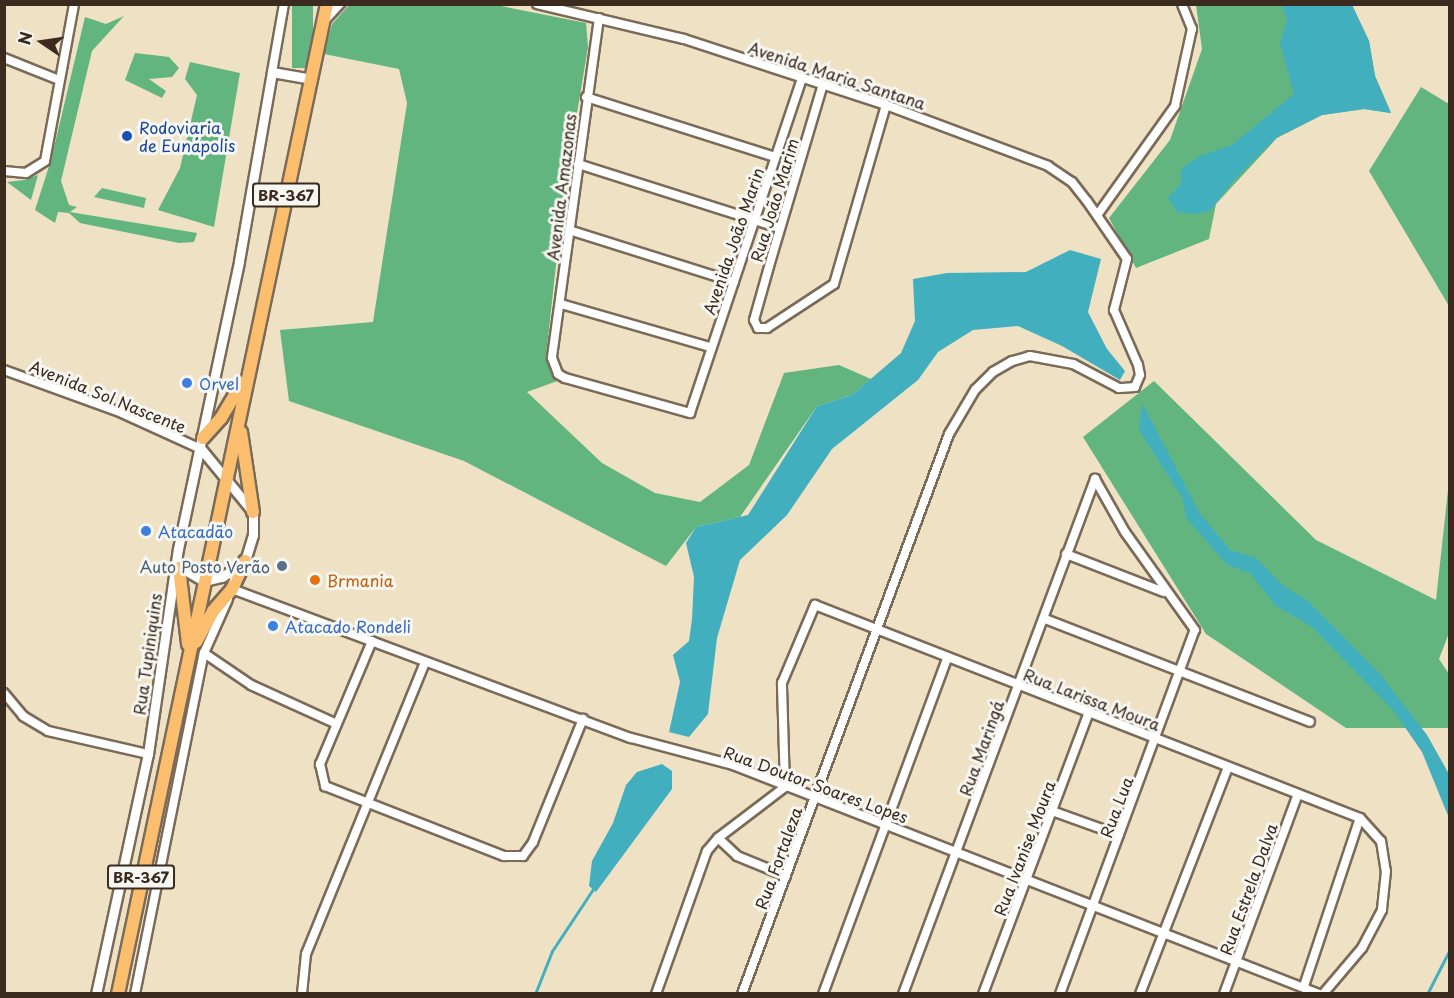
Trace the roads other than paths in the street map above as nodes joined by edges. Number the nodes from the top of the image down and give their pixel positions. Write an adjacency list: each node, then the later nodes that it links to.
1 (74, 4): 12 (street)
2 (284, 4): 9 (street)
3 (340, 4): 6 (street)
4 (537, 4): 7 (street, Avenida Maria Santana)
5 (1182, 4): 19 (street)
6 (325, 11): 11 (main road, BR-367)
7 (599, 18): 10 (street, Avenida Maria Santana); 14 (street, Avenida Amazonas)
8 (4, 58): 12 (street)
9 (272, 72): 11 (street); 31 (street, Rua Tupiniquins)
10 (802, 78): 13 (street, Avenida Maria Santana); 16 (street, Avenida João Marin)
11 (310, 79): 28 (main road, BR-367)
12 (59, 80): 18 (street)
13 (823, 84): 15 (street, Avenida Maria Santana); 22 (street, Rua João Marim)
14 (586, 97): 16 (street); 17 (street, Avenida Amazonas)
15 (886, 105): 19 (street, Avenida Maria Santana); 22 (street, Rua João Marim)
16 (775, 157): 20 (street, Avenida João Marin)
17 (578, 164): 20 (street); 23 (street, Avenida Amazonas)
18 (4, 171)
19 (1098, 214): 21 (street, Avenida Maria Santana)
20 (755, 219): 22 (street); 24 (street, Avenida João Marin)
21 (1104, 222): 41 (street, Rua Fortaleza)
22 (780, 228)
23 (569, 230): 24 (street); 25 (street, Avenida Amazonas)
24 (734, 282): 26 (street, Avenida João Marin)
25 (561, 304): 26 (street); 29 (street, Avenida Amazonas)
26 (711, 347): 29 (street, Avenida João Marin)
27 (4, 370): 31 (street, Avenida Sol Nascente)
28 (246, 376): 30 (main road, BR-367); 31 (main road)
29 (690, 413)
30 (240, 422): 32 (main road, BR-367); 33 (main road)
31 (202, 443): 32 (street); 36 (street, Rua Tupiniquins)
32 (228, 479): 33 (street); 37 (main road, BR-367)
33 (253, 512): 35 (street)
34 (1066, 554): 39 (street); 39 (street, Rua Maringá); 40 (street, Rua Maringá)
35 (245, 561): 37 (street); 38 (main road)
36 (177, 565): 37 (street); 44 (main road); 55 (street, Rua Tupiniquins)
37 (204, 581): 44 (main road, BR-367)
38 (233, 589): 42 (street, Rua Doutor Soares Lopes); 43 (street); 44 (main road)
39 (1164, 592): 47 (street, Rua Lua)
40 (1045, 619): 47 (street); 48 (street, Rua Maringá)
41 (878, 632): 45 (street, Rua Larissa Moura); 57 (street, Rua Larissa Moura); 59 (street, Rua Fortaleza)
42 (372, 641): 46 (street, Rua Doutor Soares Lopes); 53 (street)
43 (204, 653): 53 (street); 70 (street)
44 (189, 657): 72 (main road, BR-367)
45 (947, 658): 48 (street, Rua Larissa Moura); 63 (street)
46 (425, 663): 51 (street, Rua Doutor Soares Lopes); 60 (street)
47 (1182, 669): 52 (street); 54 (street, Rua Lua)
48 (1019, 685): 50 (street, Rua Larissa Moura); 66 (street, Rua Maringá)
49 (4, 693): 55 (street)
50 (1089, 712): 54 (street, Rua Larissa Moura); 61 (street, Rua Ivanise Moura)
51 (583, 719): 57 (street, Rua Doutor Soares Lopes); 60 (street)
52 (1310, 722)
53 (337, 724): 60 (street)
54 (1156, 738): 56 (street, Rua Larissa Moura); 64 (street, Rua Lua)
55 (148, 754): 75 (street, Rua Tupiniquins)
56 (1228, 767): 58 (street, Rua Larissa Moura); 71 (street)
57 (785, 787): 59 (street, Rua Doutor Soares Lopes); 65 (street)
58 (1298, 794): 62 (street, Rua Larissa Moura); 73 (street, Rua Estrela Dalva)
59 (814, 799): 63 (street, Rua Doutor Soares Lopes); 67 (street, Rua Fortaleza)
60 (366, 805): 78 (street)
61 (1052, 811): 64 (street); 68 (street, Rua Ivanise Moura)
62 (1360, 818): 74 (street); 87 (street)
63 (887, 826): 66 (street, Rua Doutor Soares Lopes); 81 (street)
64 (1119, 835): 69 (street, Rua Lua)
65 (718, 838): 67 (street); 79 (street)
66 (957, 850): 68 (street, Rua Doutor Soares Lopes); 82 (street, Rua Maringá)
67 (786, 876): 80 (street, Rua Fortaleza)
68 (1027, 877): 69 (street, Rua Doutor Soares Lopes); 83 (street, Rua Ivanise Moura)
69 (1094, 904): 71 (street, Rua Doutor Soares Lopes); 84 (street, Rua Lua)
70 (147, 927): 72 (street); 77 (street)
71 (1164, 930): 73 (street, Rua Doutor Soares Lopes); 85 (street)
72 (125, 954): 76 (main road, BR-367)
73 (1237, 959): 74 (street, Rua Doutor Soares Lopes); 86 (street, Rua Estrela Dalva)
74 (1304, 986): 87 (street, Rua Doutor Soares Lopes)
75 (96, 993)
76 (118, 993)
77 (135, 993)
78 (302, 993)
79 (656, 993)
80 (742, 993)
81 (823, 993)
82 (903, 993)
83 (983, 993)
84 (1060, 993)
85 (1140, 993)
86 (1224, 993)
87 (1321, 993)

